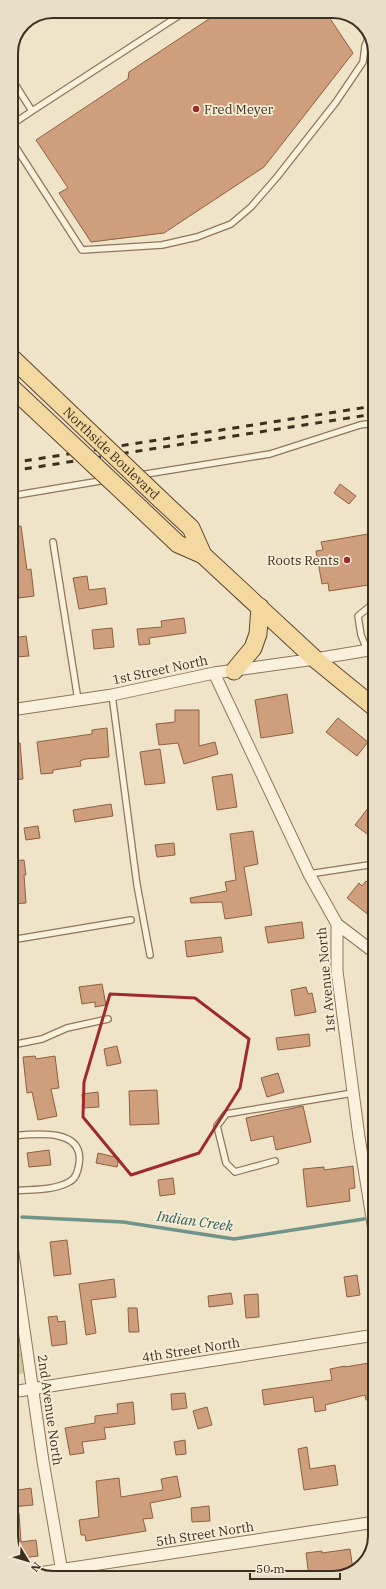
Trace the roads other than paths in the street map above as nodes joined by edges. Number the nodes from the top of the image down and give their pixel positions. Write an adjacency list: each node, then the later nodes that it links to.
1 (175, 18): 4 (lane)
2 (366, 43): 6 (lane)
3 (18, 89): 4 (lane)
4 (32, 111): 5 (lane)
5 (18, 120)
6 (18, 151)
7 (18, 364): 14 (main road, Northside Boulevard, bridge)
8 (18, 395): 14 (main road, Northside Boulevard, bridge)
9 (368, 424): 10 (lane)
10 (131, 477)
11 (116, 479): 12 (lane)
12 (18, 495)
13 (52, 542): 23 (lane)
14 (203, 555): 15 (main road, Northside Boulevard)
15 (260, 607): 19 (main road, Northside Boulevard); 20 (main road)
16 (368, 607): 17 (lane)
17 (368, 646)
18 (368, 650): 19 (street, 1st Street North)
19 (315, 659): 20 (street, 1st Street North); 24 (main road, Northside Boulevard)
20 (234, 670): 21 (street, 1st Street North)
21 (214, 673): 22 (street, 1st Street North); 27 (street, 1st Avenue North)
22 (112, 695): 23 (street, 1st Street North); 32 (lane)
23 (78, 700): 25 (street, 1st Street North)
24 (368, 702)
25 (18, 709)
26 (368, 865): 27 (lane)
27 (308, 874): 29 (street, 1st Avenue North)
28 (131, 920): 30 (lane)
29 (337, 924): 31 (street); 35 (street, 1st Avenue North)
30 (18, 939)
31 (368, 948)
32 (150, 955)
33 (108, 1019): 34 (lane)
34 (18, 1044)
35 (353, 1093): 37 (lane); 39 (street, 1st Avenue North)
36 (18, 1135): 38 (lane)
37 (275, 1161)
38 (18, 1190)
39 (368, 1191)
40 (18, 1288): 42 (street, 2nd Avenue North)
41 (368, 1336): 42 (street, 4th Street North)
42 (33, 1389): 43 (street, 4th Street North); 45 (street, 2nd Avenue North)
43 (18, 1391)
44 (368, 1523): 46 (street, 5th Street North)
45 (62, 1571)
46 (81, 1571)

